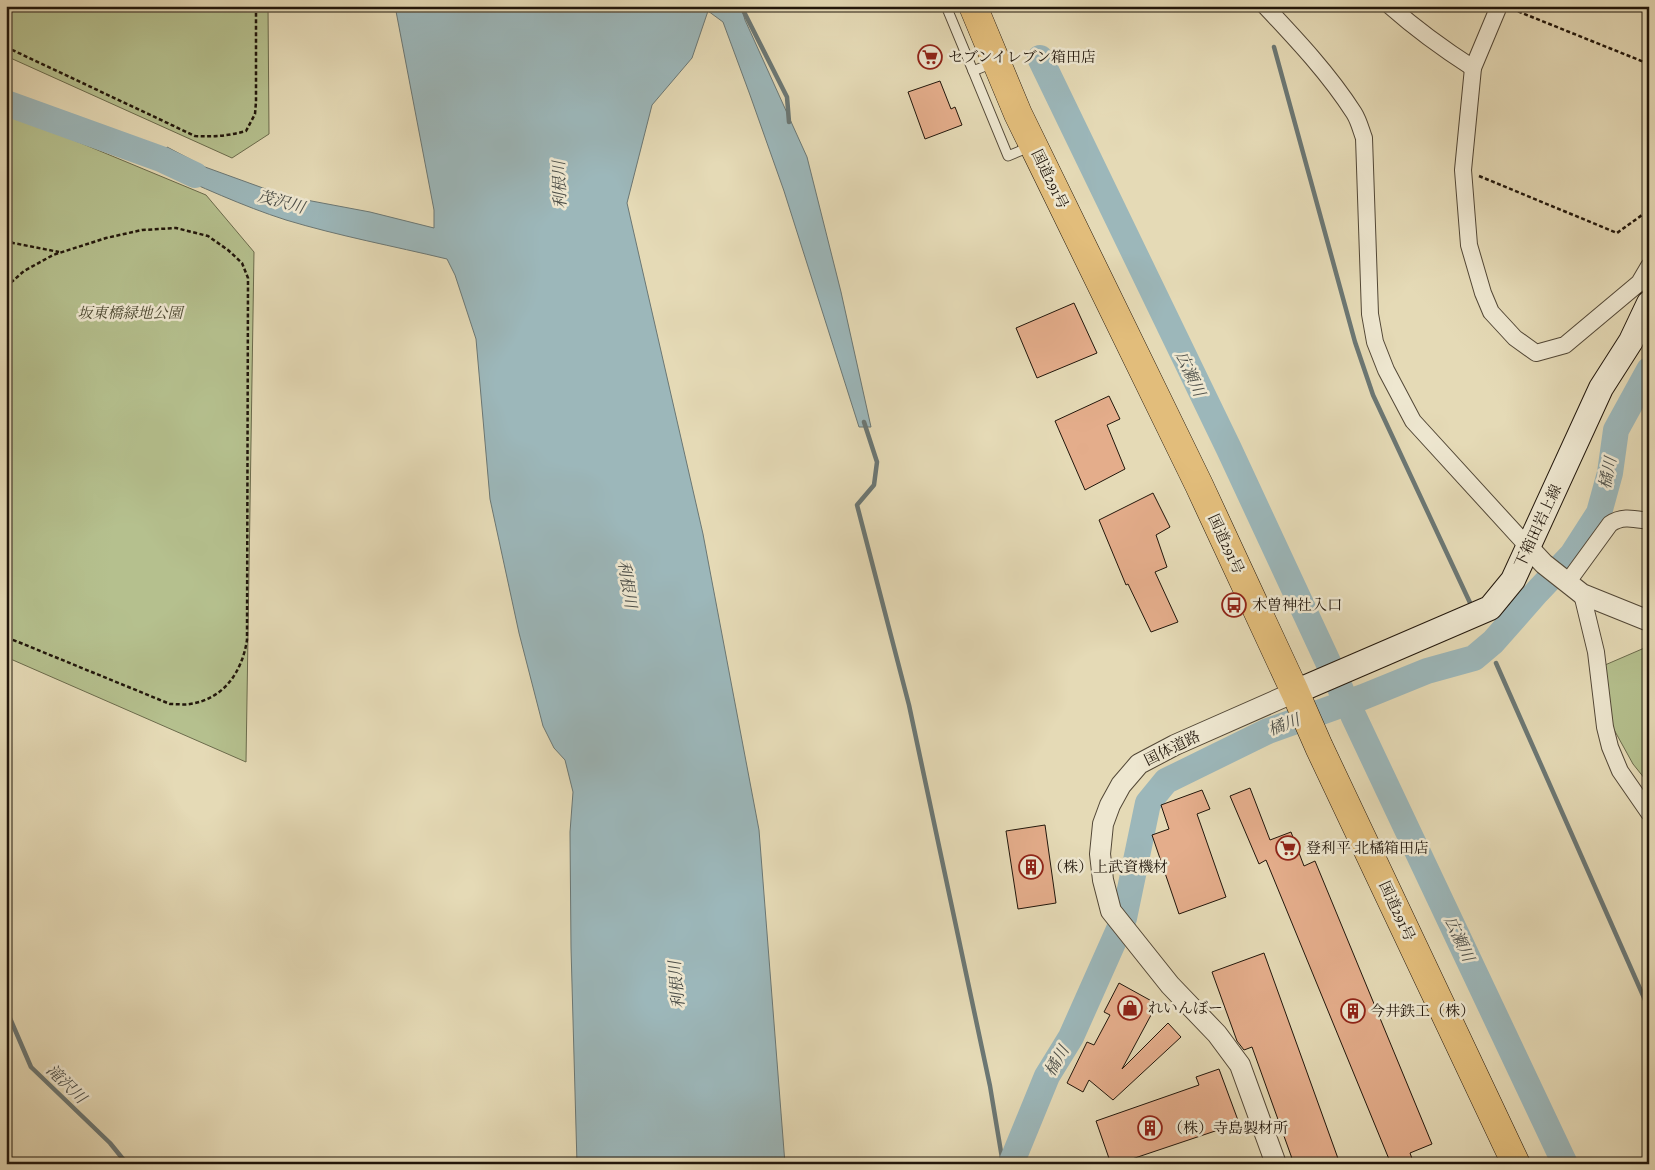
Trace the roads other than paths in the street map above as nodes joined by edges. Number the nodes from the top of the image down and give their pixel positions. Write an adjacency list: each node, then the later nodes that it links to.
1 (946, 6): 6 (lane)
2 (974, 6): 6 (highway, 国道291号)
3 (1265, 6): 11 (street)
4 (1390, 6): 7 (street)
5 (1498, 6): 7 (street)
6 (984, 67): 14 (highway, 国道291号)
7 (1474, 68): 8 (street)
8 (1649, 266)
9 (1649, 303): 11 (main road, 下箱田岩上線)
10 (1649, 521): 12 (street)
11 (1536, 556): 12 (street); 14 (main road, 下箱田岩上線)
12 (1571, 586): 13 (street); 15 (street)
13 (1649, 622)
14 (1298, 700): 16 (street, 国体道路); 17 (highway, 国道291号)
15 (1649, 813)
16 (1276, 1164)
17 (1516, 1164)

